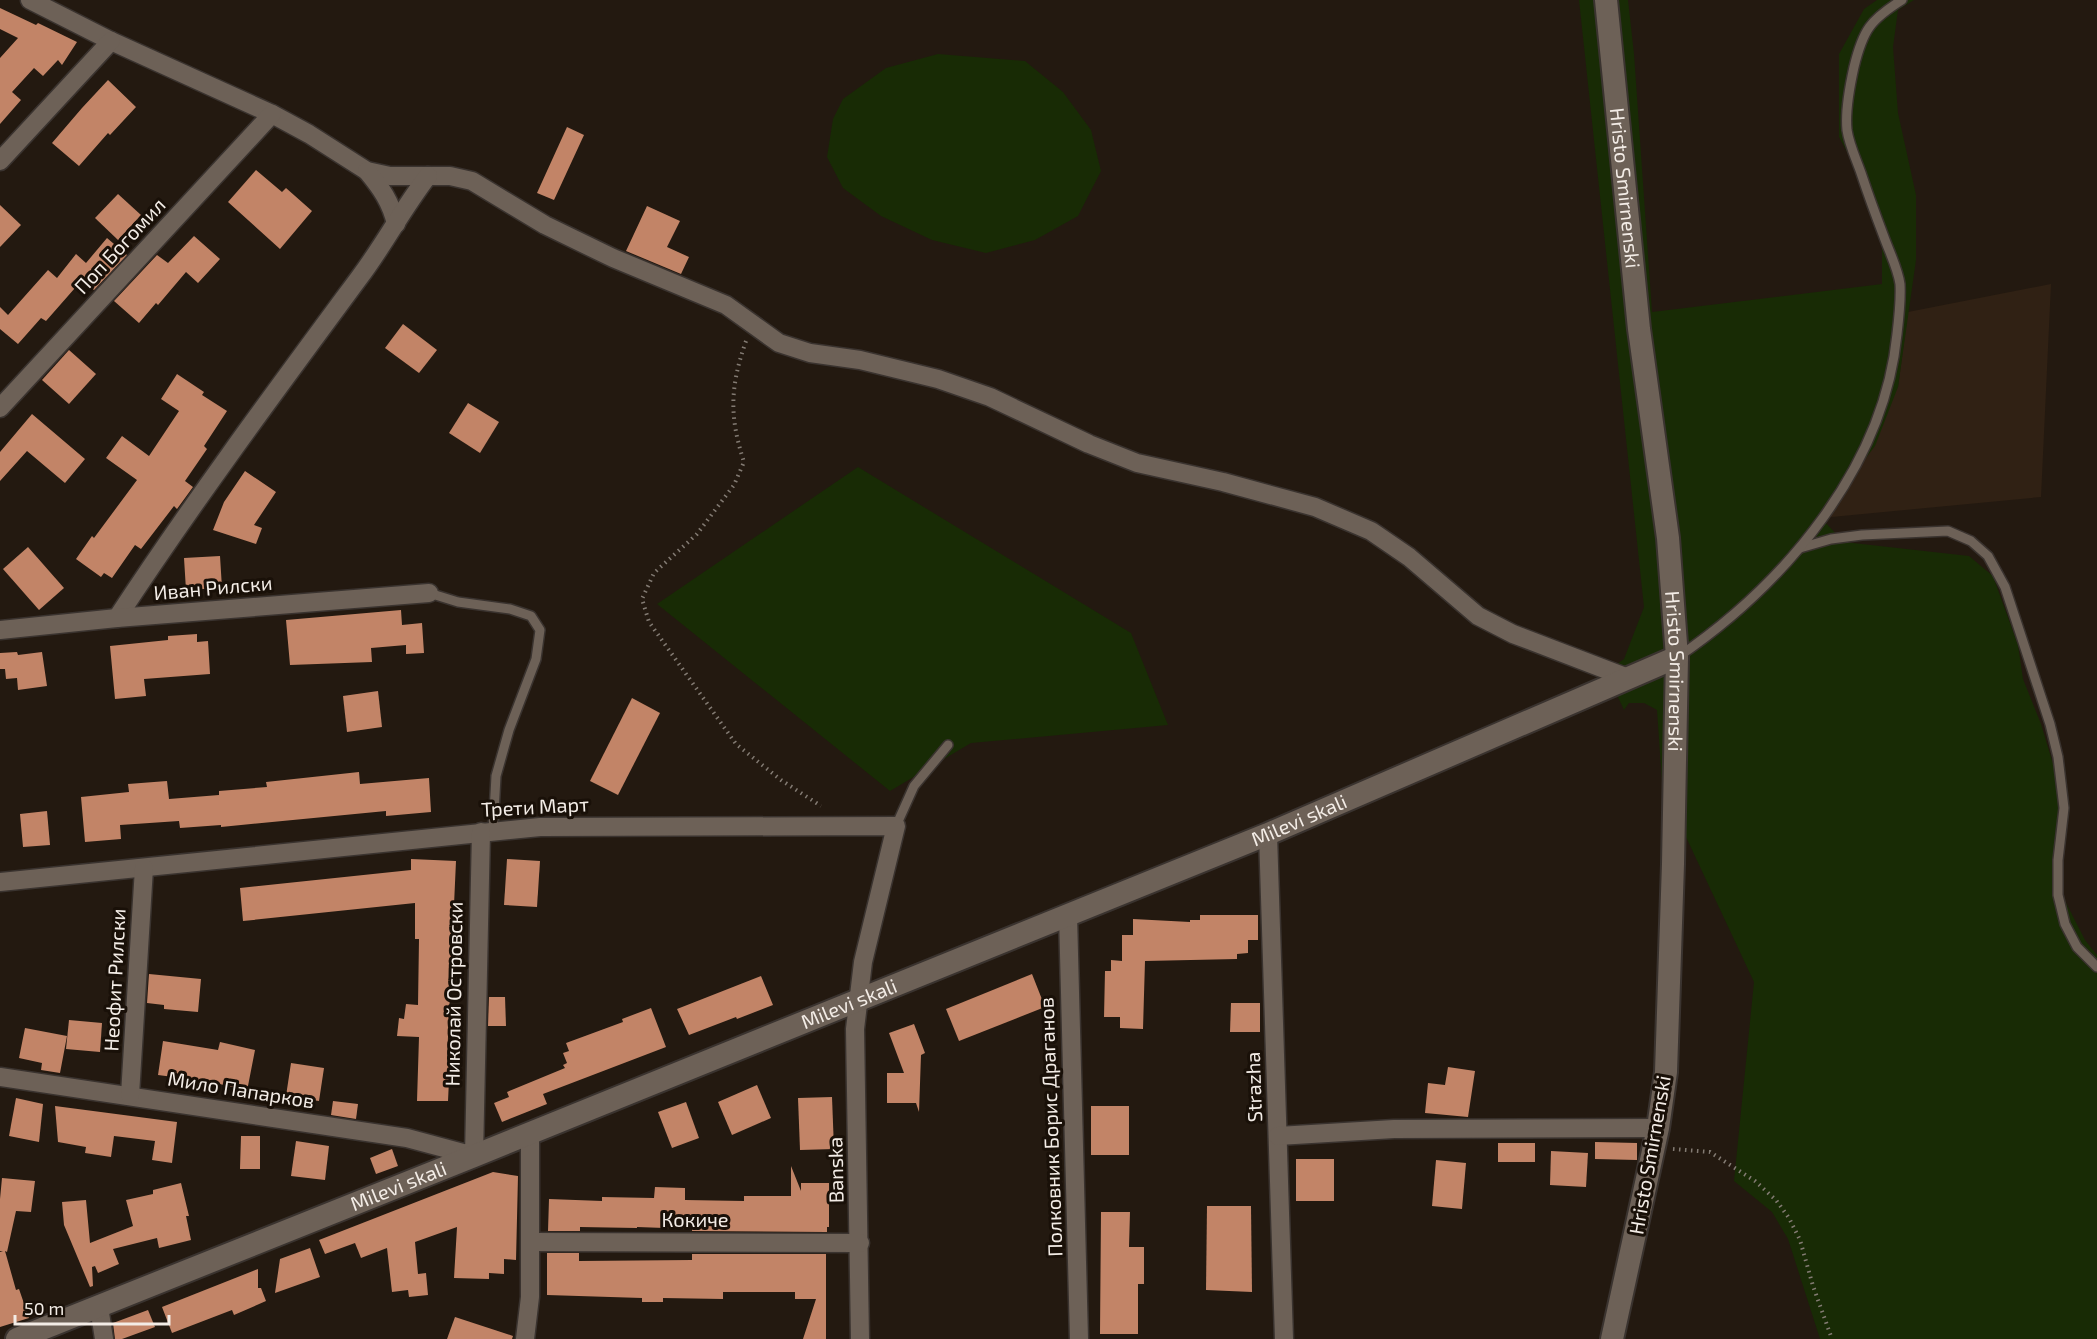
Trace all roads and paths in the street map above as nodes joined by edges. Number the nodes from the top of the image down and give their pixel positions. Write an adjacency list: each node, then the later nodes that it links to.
1 (30, 0): 4 (street)
2 (1606, 0): 16 (street, Hristo Smirnenski)
3 (1902, 0): 12 (lane)
4 (111, 41): 5 (street); 6 (street)
5 (272, 114): 7 (street); 11 (street, Поп Богомил)
6 (0, 161)
7 (367, 171): 8 (street); 9 (street)
8 (428, 176): 9 (street); 10 (street)
9 (396, 224): 14 (street)
10 (753, 323): 17 (street); 19 (path)
11 (0, 408)
12 (1800, 549): 16 (lane); 26 (lane)
13 (429, 593): 14 (street, Иван Рилски); 21 (lane)
14 (117, 618): 15 (street, Иван Рилски)
15 (0, 630)
16 (1677, 657): 17 (street, Milevi skali); 32 (street, Hristo Smirnenski)
17 (1628, 678): 22 (street, Milevi skali)
18 (948, 745): 20 (lane)
19 (852, 826): 20 (street, Трети Март); 21 (street, Трети Март)
20 (896, 826): 27 (street)
21 (487, 831): 23 (street, Трети Март); 33 (street, Николай Островски)
22 (1268, 834): 25 (street, Milevi skali); 31 (street, Strazha)
23 (144, 868): 24 (street, Трети Март); 29 (street, Неофит Рилски)
24 (0, 882)
25 (1068, 915): 27 (street, Milevi skali); 41 (street, Полковник Борис Драганов)
26 (2097, 967)
27 (857, 1000): 30 (street, Milevi skali); 35 (street, Banska)
28 (0, 1077): 29 (street, Мило Папарков)
29 (130, 1095): 33 (street, Мило Папарков)
30 (530, 1133): 33 (street, Milevi skali); 34 (street)
31 (1278, 1136): 32 (street); 42 (street, Strazha)
32 (1656, 1139): 43 (street, Hristo Smirnenski); 44 (path)
33 (474, 1156): 36 (street, Milevi skali)
34 (531, 1242): 35 (street, Кокиче); 39 (street)
35 (860, 1243): 40 (street, Banska)
36 (99, 1307): 37 (street, Milevi skali); 38 (street)
37 (17, 1339)
38 (104, 1339)
39 (525, 1339)
40 (860, 1339)
41 (1079, 1339)
42 (1284, 1339)
43 (1612, 1339)
44 (1832, 1339)

